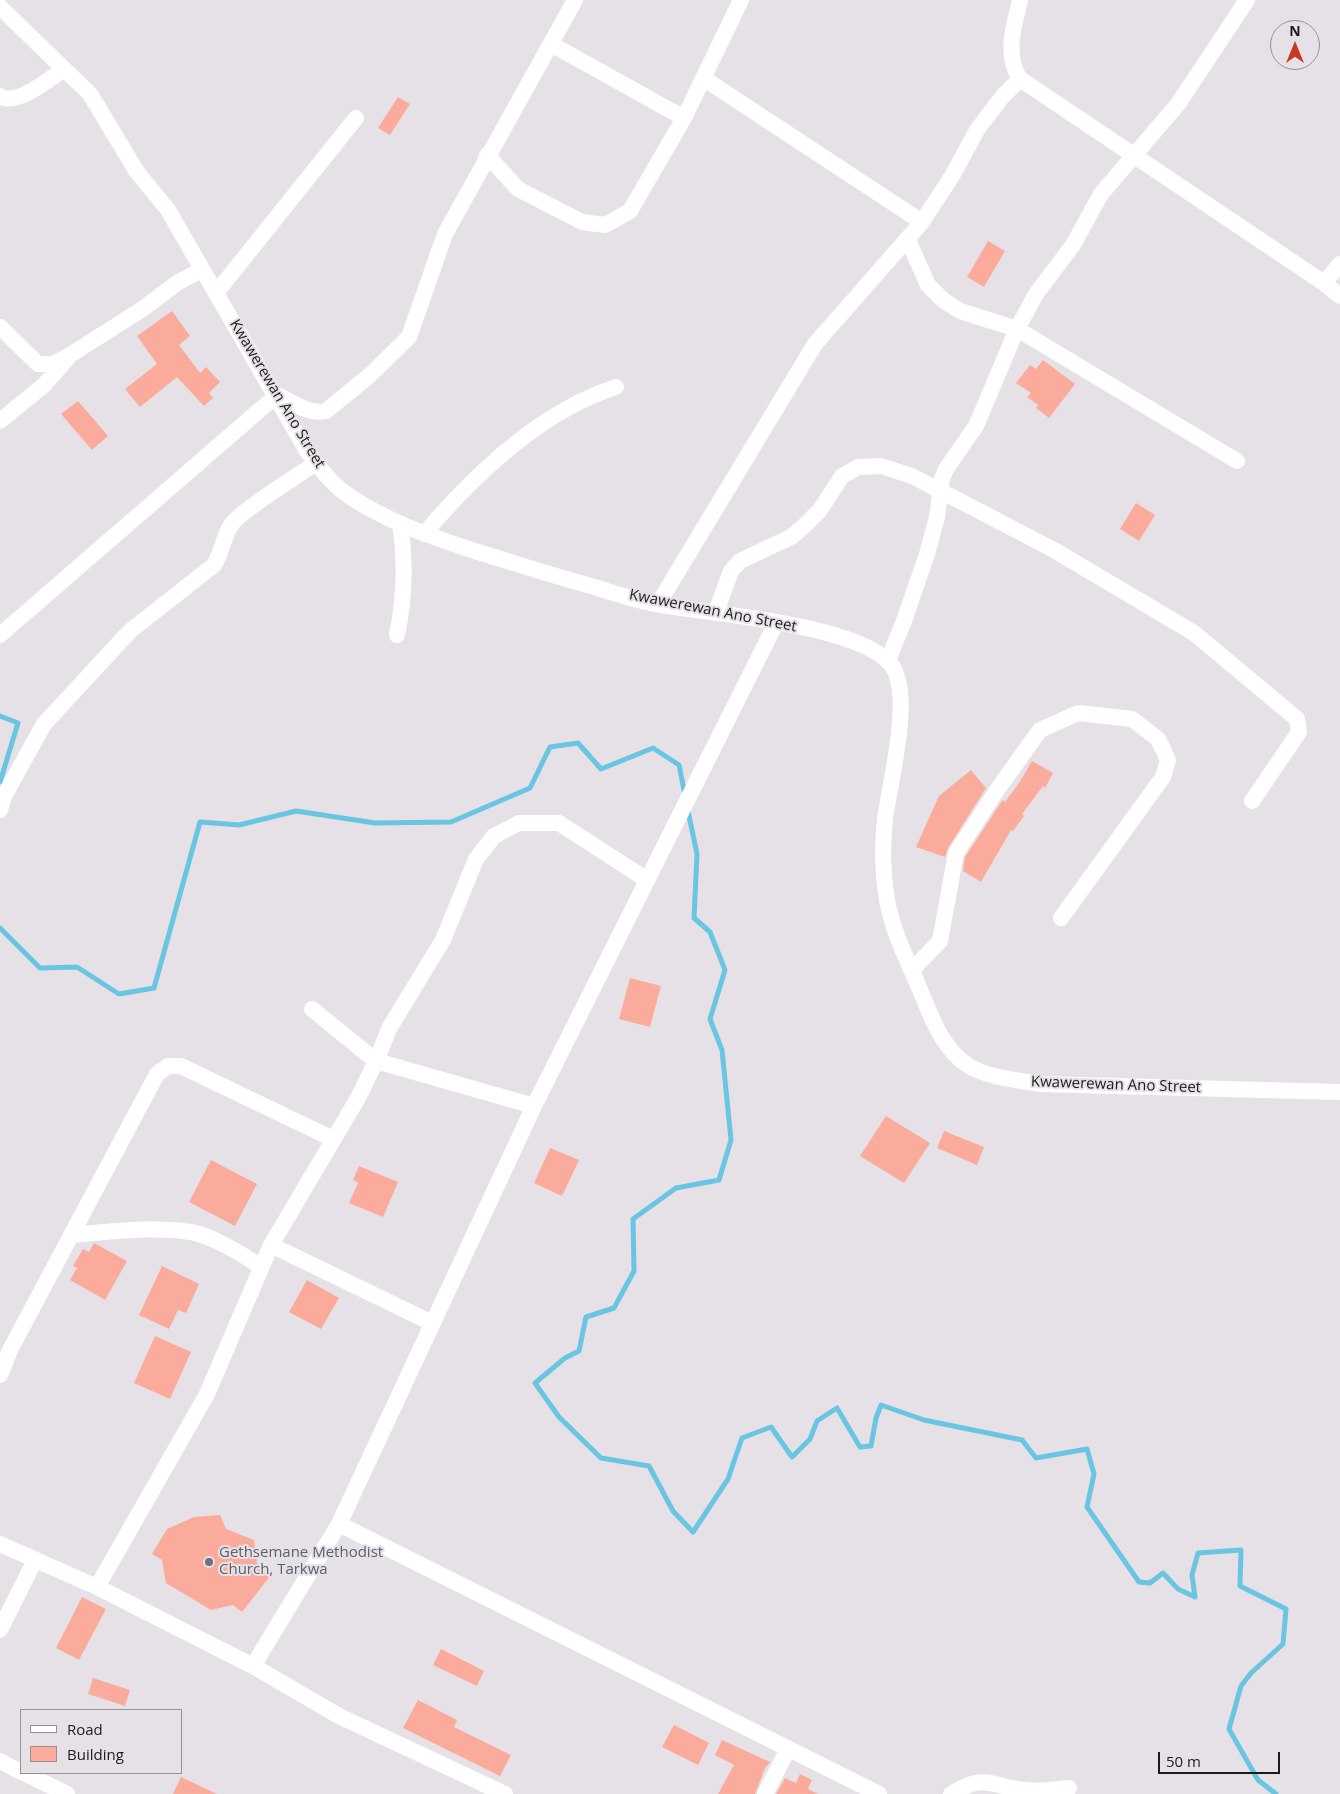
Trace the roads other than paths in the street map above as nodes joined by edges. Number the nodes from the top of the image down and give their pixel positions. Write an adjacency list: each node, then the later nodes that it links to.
1 (575, 0): 6 (street)
2 (741, 0): 8 (street)
3 (1020, 0): 9 (street)
4 (1247, 0): 13 (street)
5 (0, 7): 7 (street, Kwawerewan Ano Street)
6 (551, 44): 12 (street); 14 (street)
7 (64, 69): 10 (street); 18 (street, Kwawerewan Ano Street)
8 (703, 78): 12 (street); 15 (street)
9 (1020, 79): 13 (street); 15 (street)
10 (0, 96)
11 (356, 118): 20 (street)
12 (684, 118): 14 (street)
13 (1134, 153): 19 (street); 23 (street)
14 (487, 155): 26 (street)
15 (922, 222): 16 (street)
16 (908, 240): 23 (street); 33 (street)
17 (1340, 264): 19 (street)
18 (201, 270): 20 (street, Kwawerewan Ano Street); 24 (street)
19 (1324, 283): 21 (street)
20 (216, 293): 26 (street, Kwawerewan Ano Street)
21 (1340, 296)
22 (0, 327): 24 (street)
23 (1017, 329): 28 (street); 30 (street)
24 (70, 355): 27 (street)
25 (616, 387): 32 (street)
26 (277, 395): 29 (street, Kwawerewan Ano Street); 36 (street)
27 (0, 421)
28 (1238, 460)
29 (316, 463): 31 (street, Kwawerewan Ano Street); 40 (street)
30 (939, 491): 34 (street); 38 (street); 39 (street)
31 (400, 523): 32 (street, Kwawerewan Ano Street); 37 (street)
32 (424, 534): 33 (street, Kwawerewan Ano Street)
33 (658, 604): 34 (street, Kwawerewan Ano Street)
34 (716, 612): 35 (street, Kwawerewan Ano Street)
35 (776, 623): 38 (street, Kwawerewan Ano Street); 41 (street)
36 (0, 635)
37 (397, 635)
38 (888, 660): 43 (street, Kwawerewan Ano Street)
39 (1252, 801)
40 (0, 810)
41 (647, 880): 45 (street); 47 (street)
42 (1061, 918): 43 (street)
43 (912, 970): 46 (street, Kwawerewan Ano Street)
44 (312, 1009): 45 (street)
45 (376, 1061): 47 (street); 48 (street)
46 (1340, 1092)
47 (534, 1106): 52 (street)
48 (333, 1139): 49 (street); 50 (street)
49 (71, 1235): 51 (street); 53 (street)
50 (271, 1245): 51 (street); 52 (street)
51 (260, 1266): 58 (street)
52 (432, 1323): 55 (street)
53 (5, 1348): 54 (street)
54 (0, 1375)
55 (338, 1524): 60 (street); 61 (street)
56 (0, 1544): 57 (street)
57 (36, 1560): 58 (street); 59 (street)
58 (97, 1587): 60 (street)
59 (0, 1630)
60 (253, 1666): 67 (street)
61 (788, 1749): 68 (street); 69 (street)
62 (0, 1761): 63 (street)
63 (20, 1771)
64 (26, 1774): 66 (street)
65 (1069, 1788): 70 (street)
66 (68, 1794)
67 (505, 1794)
68 (765, 1794)
69 (879, 1794)
70 (951, 1794)

